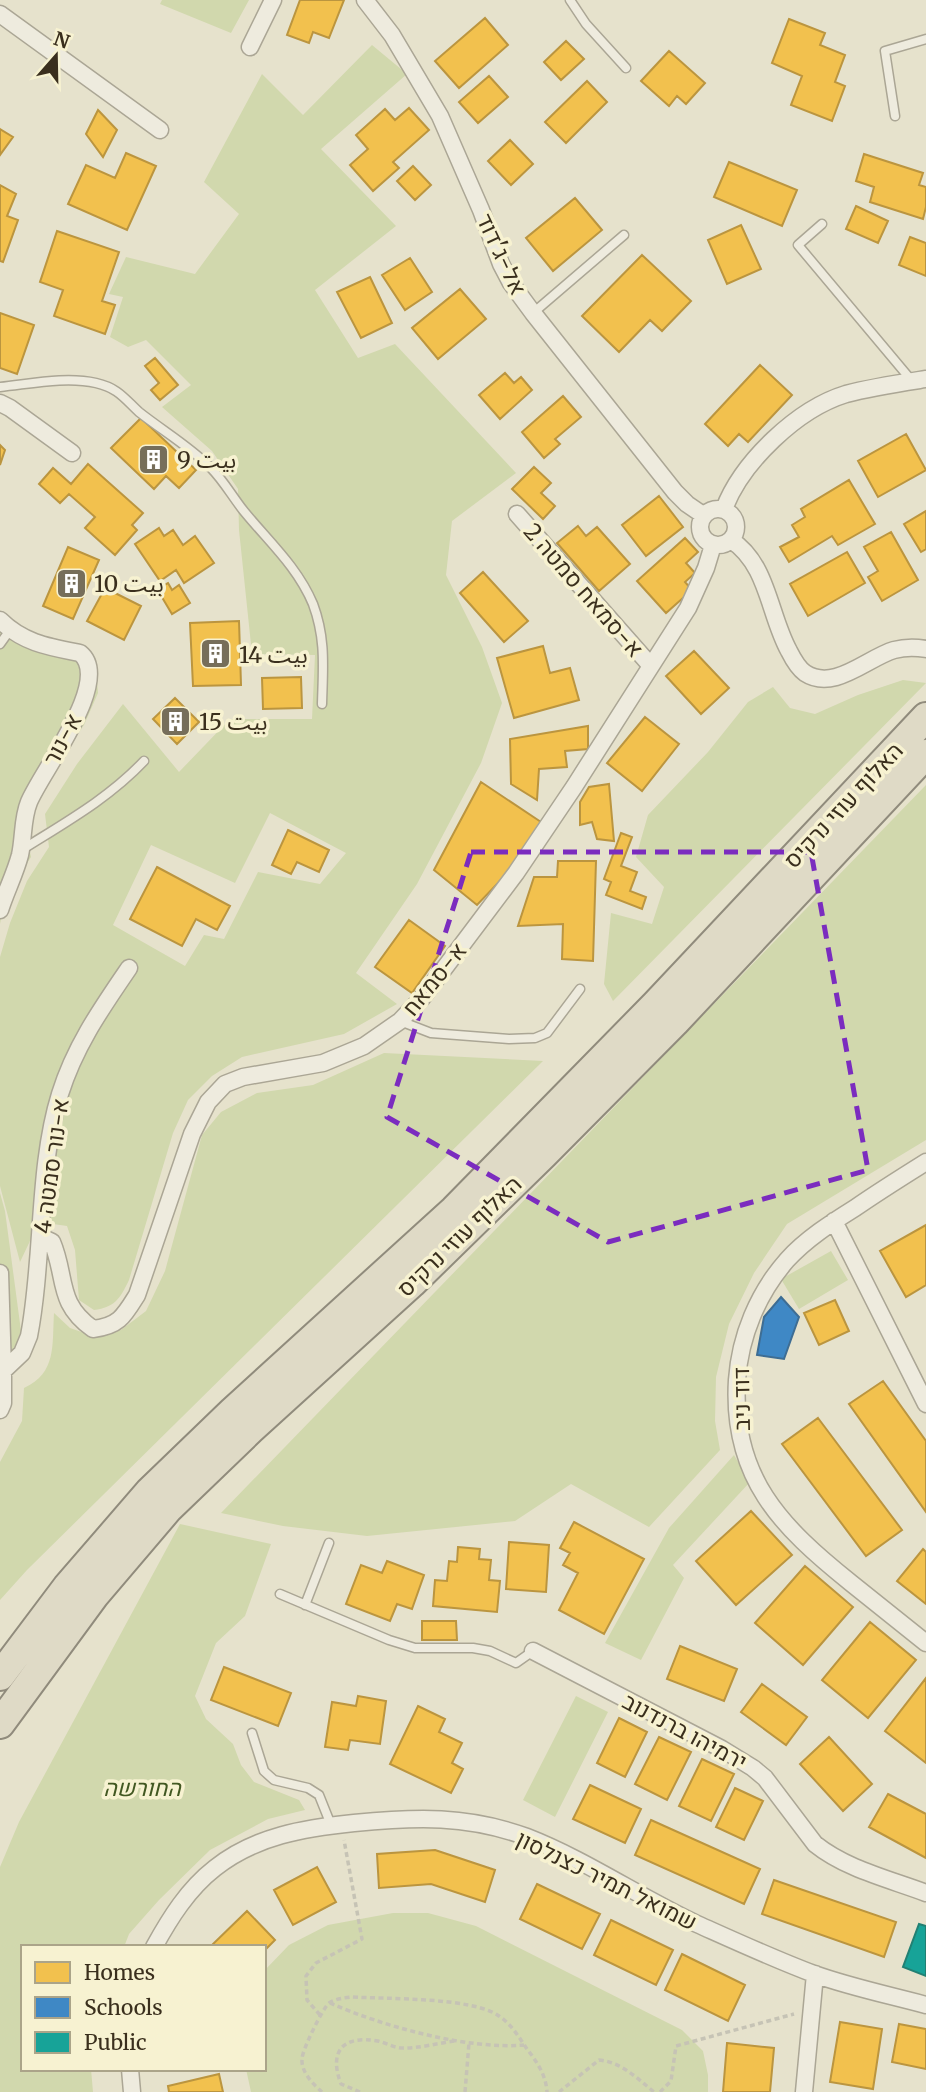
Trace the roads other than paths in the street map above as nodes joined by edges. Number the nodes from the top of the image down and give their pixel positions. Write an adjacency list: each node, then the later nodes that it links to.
1 (273, 0): 6 (street)
2 (365, 0): 12 (street, אל-ג'דוד)
3 (570, 0): 7 (lane)
4 (0, 14): 9 (street)
5 (926, 39): 8 (lane)
6 (250, 47)
7 (626, 68)
8 (895, 116)
9 (160, 130)
10 (822, 224): 13 (lane)
11 (624, 235): 12 (lane)
12 (533, 313): 19 (street, אל-ג'דוד)
13 (919, 380): 17 (street)
14 (0, 387): 26 (lane)
15 (0, 403): 16 (street)
16 (72, 453)
17 (724, 509): 19 (street); 20 (street)
18 (517, 514): 25 (street, א-סמאח סמטה 2)
19 (703, 515): 21 (street)
20 (731, 540): 21 (street); 24 (street)
21 (713, 545): 25 (street, א-סמאח)
22 (5, 625): 23 (lane); 31 (street, א-נור)
23 (0, 644)
24 (926, 649)
25 (651, 666): 35 (street, א-סמאח)
26 (322, 704)
27 (926, 717): 30 (highway, האלוף עוזי נרקיס)
28 (926, 754): 30 (highway, האלוף עוזי נרקיס)
29 (144, 761): 31 (lane)
30 (874, 789): 44 (highway, האלוף עוזי נרקיס); 51 (highway, האלוף עוזי נרקיס)
31 (21, 850): 32 (street, א-נור)
32 (0, 910)
33 (129, 968): 38 (street, א-נור סמטה 4)
34 (580, 989): 35 (lane)
35 (400, 1021): 38 (street, א-סמאח)
36 (926, 1161): 37 (street, דוד ניב)
37 (834, 1221): 41 (street); 47 (street, דוד ניב)
38 (41, 1237): 40 (street, א-נור סמטה 4)
39 (0, 1273): 40 (street)
40 (3, 1371): 42 (street)
41 (926, 1404)
42 (0, 1410)
43 (329, 1543): 46 (lane)
44 (67, 1587): 48 (highway); 50 (highway, האלוף עוזי נרקיס)
45 (280, 1594): 46 (lane)
46 (305, 1605): 49 (lane)
47 (926, 1643)
48 (0, 1650)
49 (533, 1651): 54 (street, ירמיהו ברנדנוב)
50 (0, 1676)
51 (4, 1719)
52 (252, 1733): 53 (lane)
53 (336, 1825): 55 (street, שמואל תמיר כצנלסון); 56 (street, שמואל תמיר כצנלסון)
54 (926, 1893)
55 (155, 1945)
56 (817, 1977): 57 (street, שמואל תמיר כצנלסון); 60 (street)
57 (926, 2005)
58 (130, 2071): 59 (street)
59 (132, 2092)
60 (804, 2092)

